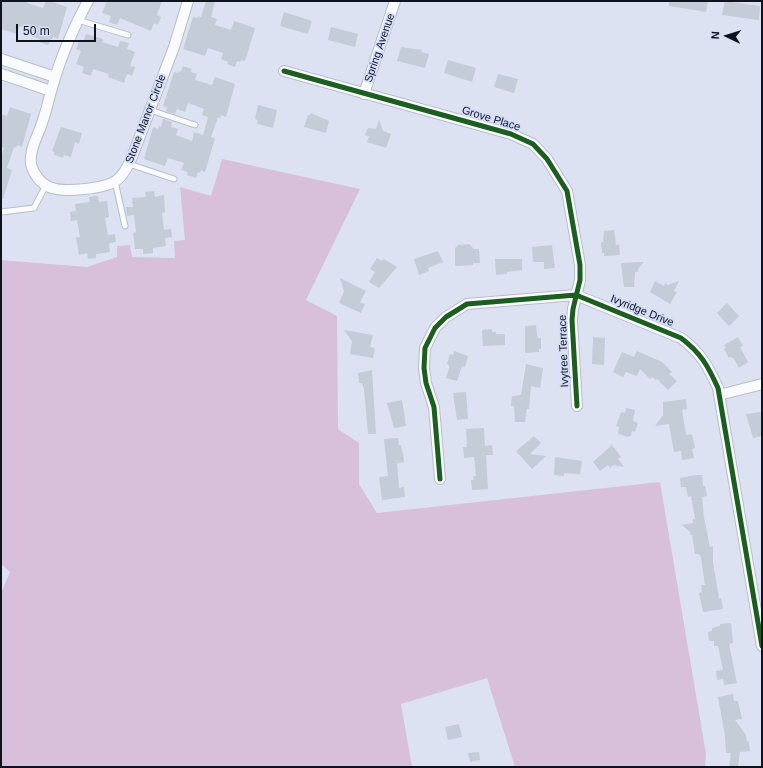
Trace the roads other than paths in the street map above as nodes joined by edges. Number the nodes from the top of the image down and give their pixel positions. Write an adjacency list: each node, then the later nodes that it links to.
1 (88, 1): 4 (street)
2 (188, 1): 12 (street, Stone Manor Circle)
3 (395, 1): 11 (street, Spring Avenue)
4 (78, 20): 5 (lane); 9 (street)
5 (128, 35)
6 (1, 59): 9 (street)
7 (284, 70): 11 (street, Grove Place)
8 (1, 74): 10 (street)
9 (55, 77): 10 (street)
10 (51, 91): 17 (street)
11 (364, 94): 20 (street, Grove Place)
12 (150, 110): 13 (lane); 14 (street, Stone Manor Circle)
13 (195, 125)
14 (129, 164): 15 (lane); 16 (street, Stone Manor Circle)
15 (174, 179)
16 (115, 181): 17 (street); 19 (lane)
17 (46, 185): 18 (lane)
18 (1, 212)
19 (124, 226)
20 (576, 296): 22 (street, Ivyridge Drive); 23 (street, Ivytree Terrace); 24 (street, Ivyridge Drive)
21 (762, 384): 22 (street)
22 (719, 395): 25 (street, Ivyridge Drive)
23 (577, 406)
24 (440, 479)
25 (758, 607): 26 (street, Ivyridge Drive)
26 (762, 646)

